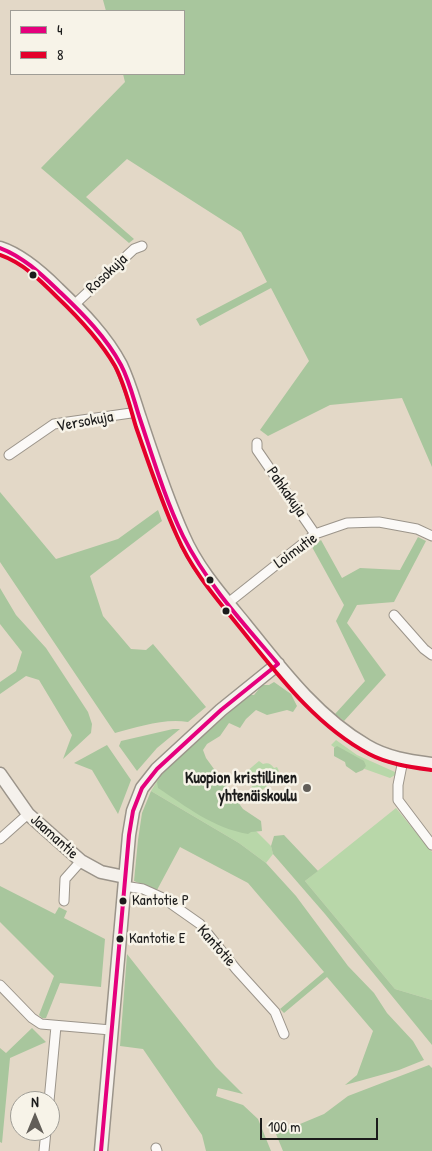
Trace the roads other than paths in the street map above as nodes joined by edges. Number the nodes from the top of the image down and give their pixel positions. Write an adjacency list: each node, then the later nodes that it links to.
1 (142, 246): 3 (street, Rosokuja)
2 (0, 248): 3 (street)
3 (74, 305): 4 (street)
4 (138, 412): 6 (street, Versokuja); 9 (street)
5 (257, 447): 7 (street, Pahkakuja)
6 (10, 455)
7 (315, 534): 8 (street, Loimutie); 9 (street, Loimutie)
8 (432, 536)
9 (228, 603): 12 (street)
10 (394, 614): 11 (street)
11 (432, 655)
12 (278, 664): 13 (street); 20 (street)
13 (403, 760): 14 (street); 18 (street)
14 (432, 764)
15 (0, 774): 16 (street, Jaamantie)
16 (28, 814): 17 (street); 19 (street, Jaamantie)
17 (0, 839)
18 (432, 845)
19 (81, 861): 20 (street, Jaamantie); 21 (street)
20 (125, 882): 24 (street); 25 (street, Kantotie)
21 (64, 901)
22 (0, 985): 23 (street)
23 (56, 1026): 24 (street); 26 (street)
24 (111, 1030): 27 (street)
25 (284, 1034)
26 (50, 1091)
27 (101, 1151)

